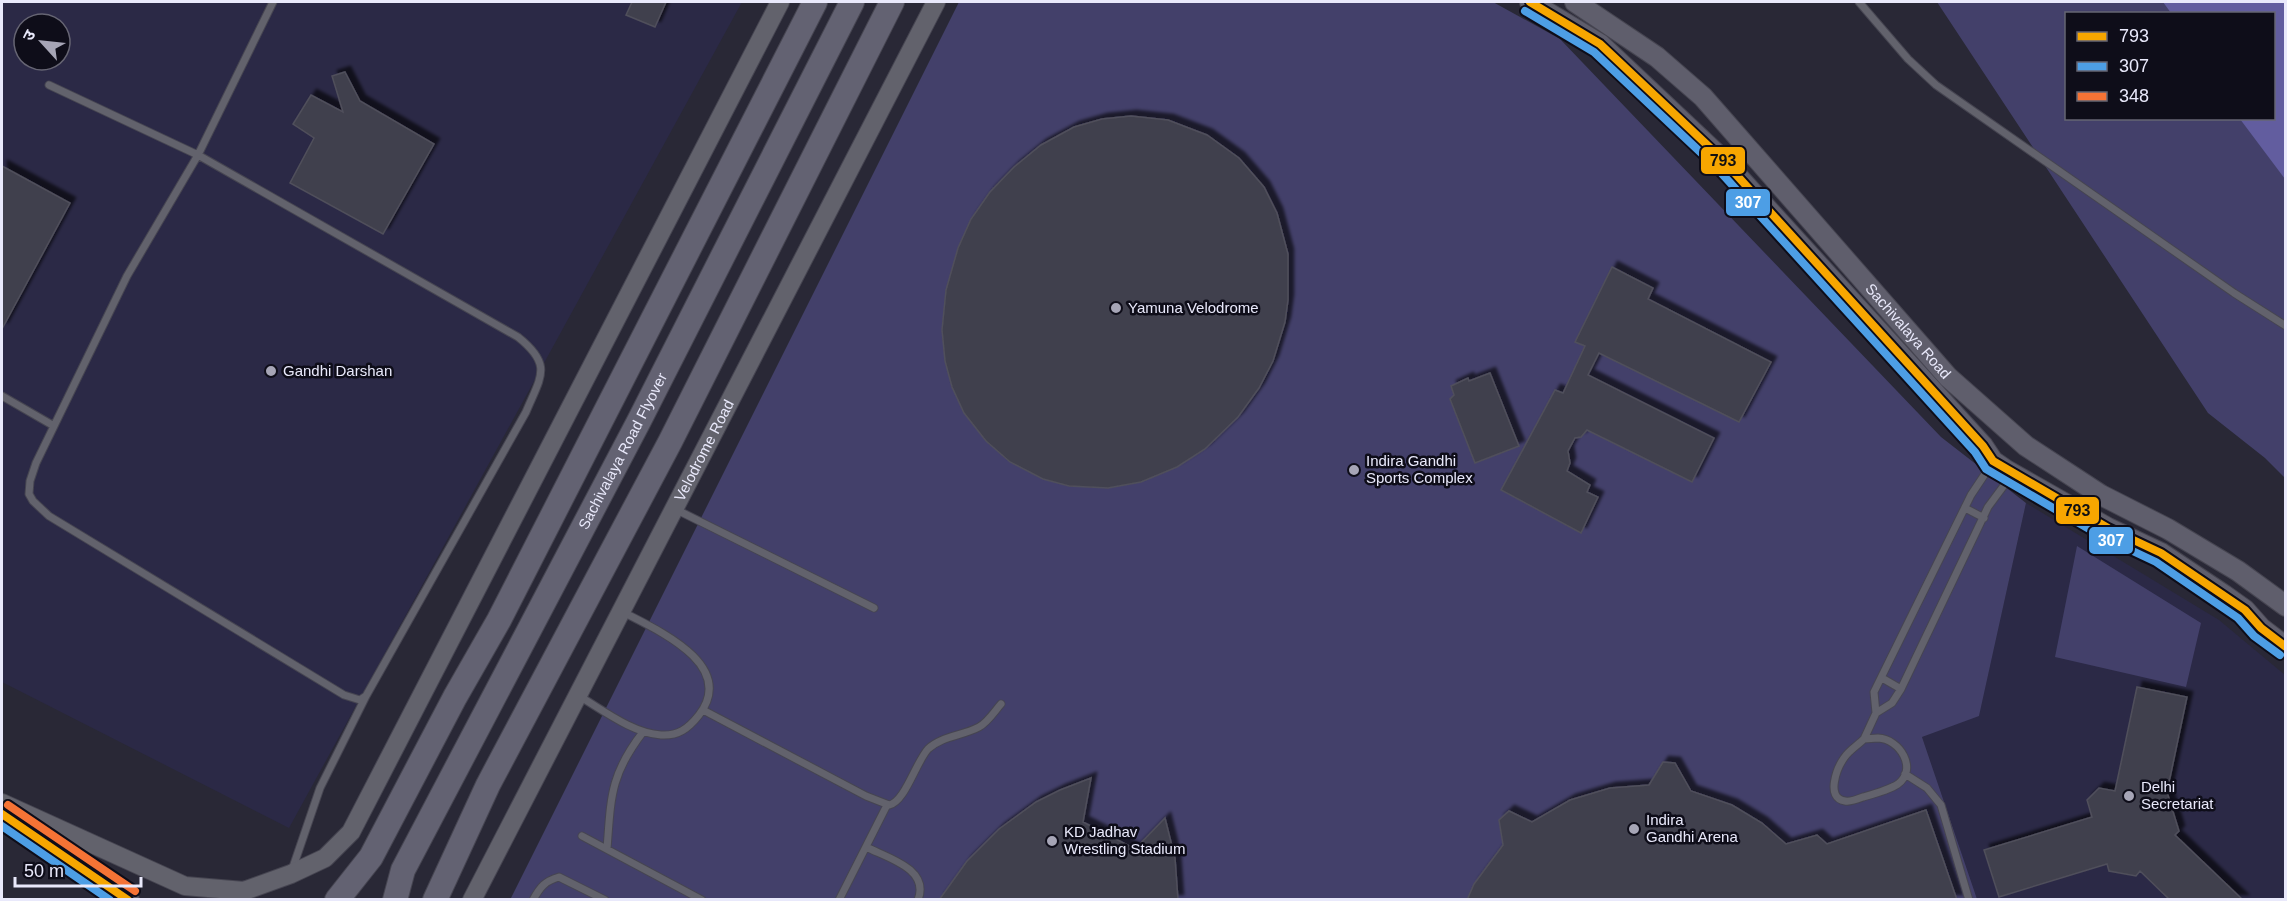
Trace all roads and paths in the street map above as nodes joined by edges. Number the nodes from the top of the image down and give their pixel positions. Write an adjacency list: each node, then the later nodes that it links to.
1 (273, 2): 11 (lane)
2 (780, 2): 42 (street)
3 (815, 2): 44 (highway)
4 (852, 2): 45 (highway, Sachivalaya Road Flyover)
5 (892, 2): 46 (highway)
6 (936, 2): 18 (street, Velodrome Road)
7 (1530, 2): 16 (main road, Sachivalaya Road)
8 (1575, 2): 15 (main road, Sachivalaya Road)
9 (1859, 2): 12 (lane)
10 (49, 85): 11 (lane)
11 (198, 155): 14 (lane); 29 (lane)
12 (2286, 326)
13 (2, 396): 14 (lane)
14 (54, 426): 29 (lane)
15 (2026, 446): 16 (main road); 17 (main road, Sachivalaya Road)
16 (2004, 469): 19 (lane); 20 (main road, Sachivalaya Road); 21 (lane)
17 (2101, 495): 20 (main road); 22 (main road, Sachivalaya Road)
18 (673, 508): 23 (lane); 24 (street, Velodrome Road)
19 (1965, 508): 21 (lane); 26 (lane)
20 (2089, 517): 25 (main road, Sachivalaya Road)
21 (1984, 518): 27 (lane)
22 (2286, 606)
23 (874, 608)
24 (620, 610): 28 (street, Velodrome Road); 31 (lane)
25 (2284, 642)
26 (1882, 678): 27 (lane); 32 (lane)
27 (1902, 689): 32 (lane)
28 (576, 695): 33 (lane); 47 (street, Velodrome Road)
29 (366, 696): 42 (lane)
30 (1001, 704): 37 (lane)
31 (703, 710): 33 (lane); 37 (lane)
32 (1876, 713): 34 (lane)
33 (643, 732): 41 (lane)
34 (1864, 739): 35 (lane); 35 (lane)
35 (1905, 774): 53 (lane)
36 (2, 803): 42 (street)
37 (887, 805): 40 (lane)
38 (2, 814): 43 (main road)
39 (582, 836): 41 (lane)
40 (866, 847): 51 (lane); 52 (lane)
41 (607, 849): 50 (lane)
42 (291, 874)
43 (129, 900)
44 (337, 900)
45 (395, 900)
46 (435, 900)
47 (472, 900)
48 (533, 900): 49 (lane)
49 (605, 900)
50 (702, 900)
51 (839, 900)
52 (918, 900)
53 (1970, 900)

